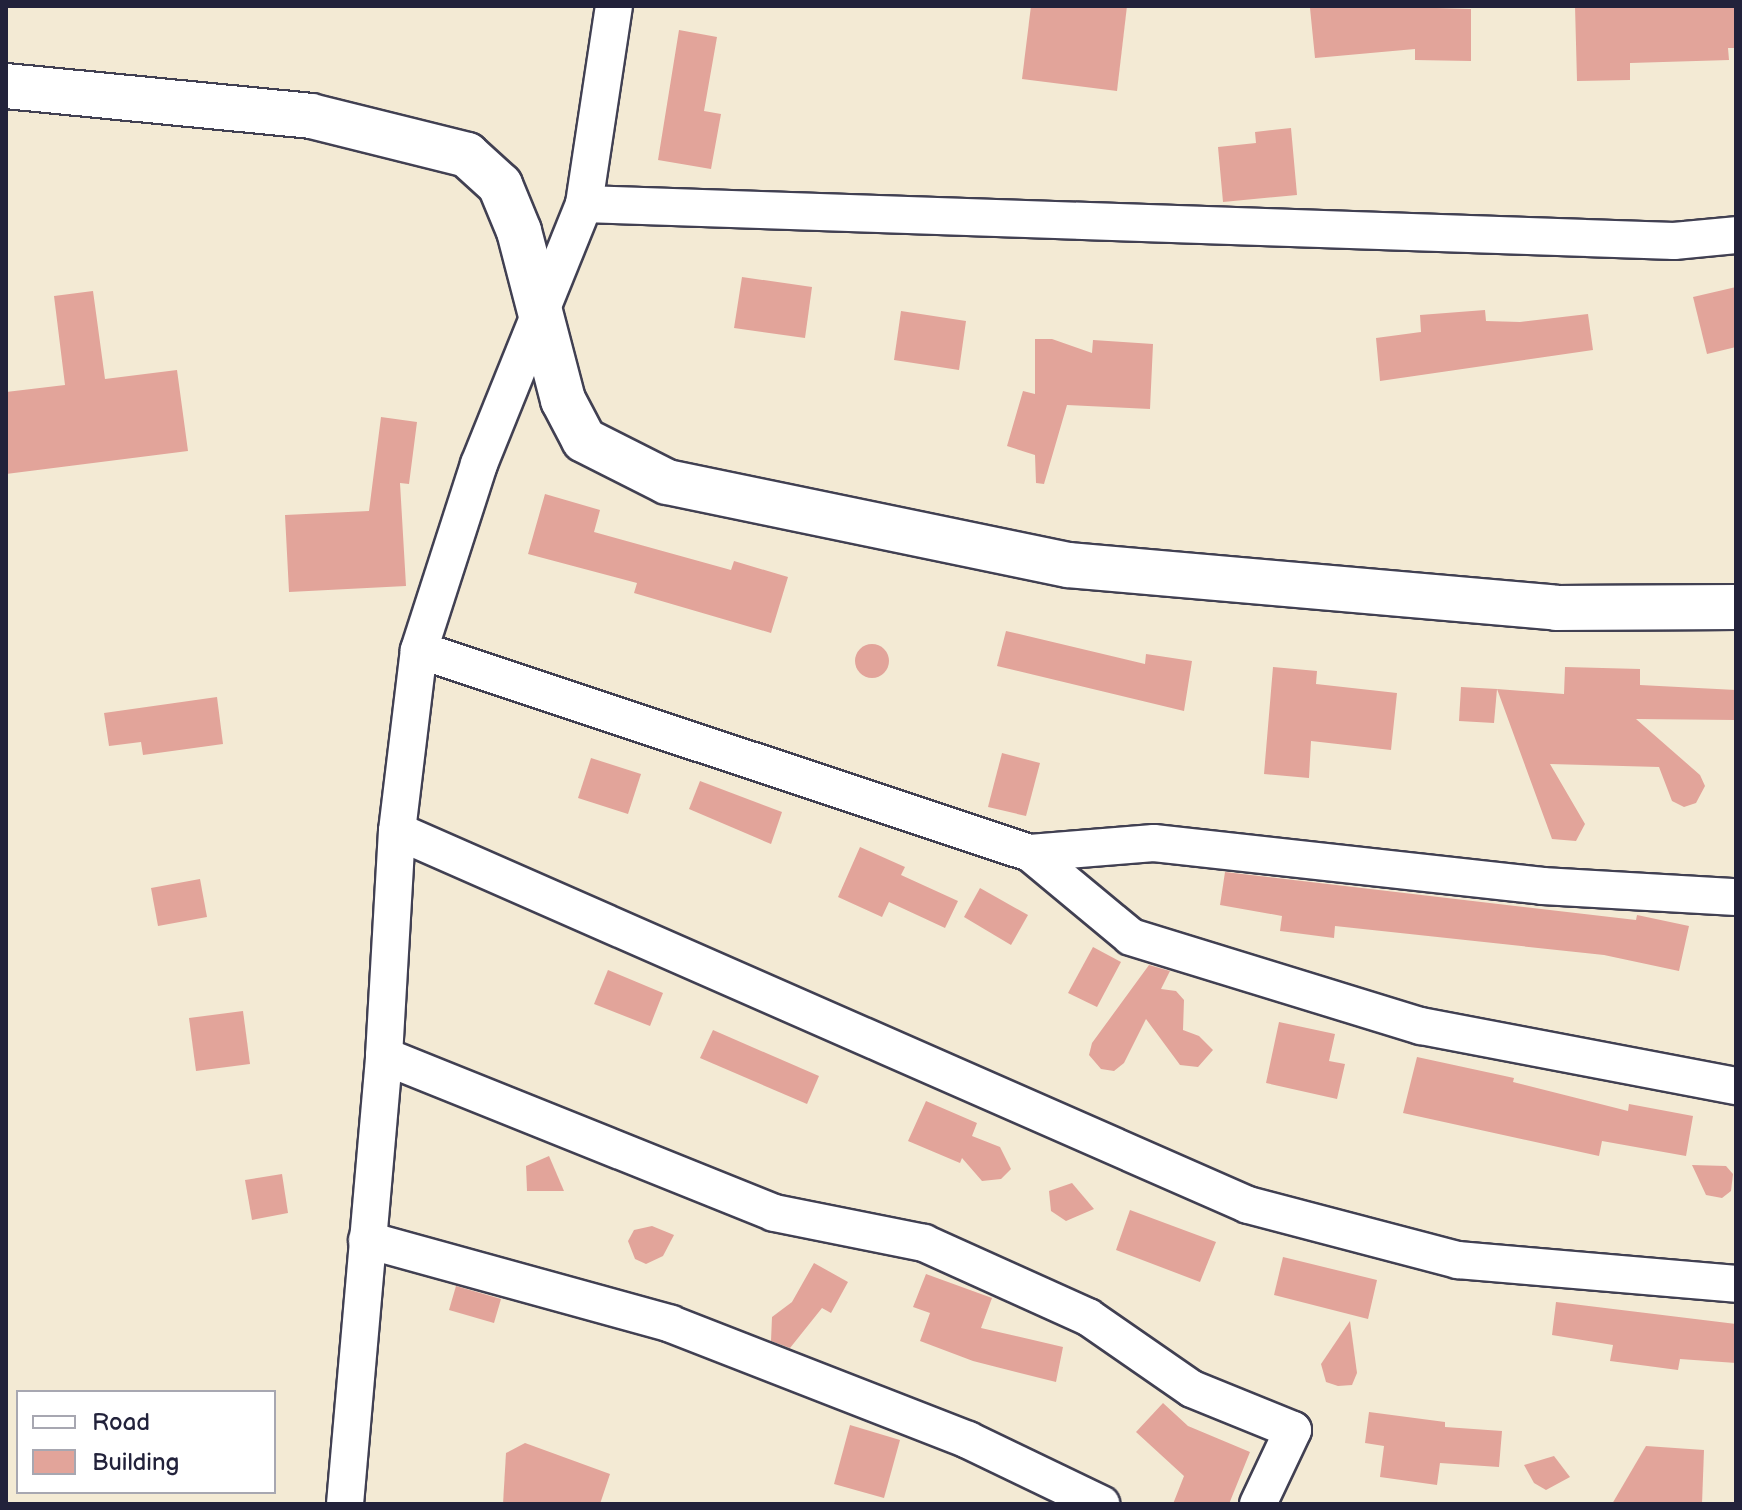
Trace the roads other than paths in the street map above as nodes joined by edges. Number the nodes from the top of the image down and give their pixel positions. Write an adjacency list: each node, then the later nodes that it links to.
1 (614, 6): 3 (street)
2 (6, 86): 5 (street)
3 (584, 204): 4 (street); 5 (street)
4 (1736, 235)
5 (542, 313): 6 (street); 7 (street)
6 (1736, 607)
7 (419, 650): 8 (street); 9 (street)
8 (397, 831): 11 (street); 14 (street)
9 (1030, 853): 10 (street); 12 (street)
10 (1736, 897)
11 (384, 1056): 13 (street); 17 (street)
12 (1736, 1086)
13 (367, 1240): 15 (street); 16 (street)
14 (1736, 1284)
15 (345, 1504)
16 (1101, 1504)
17 (1258, 1504)

